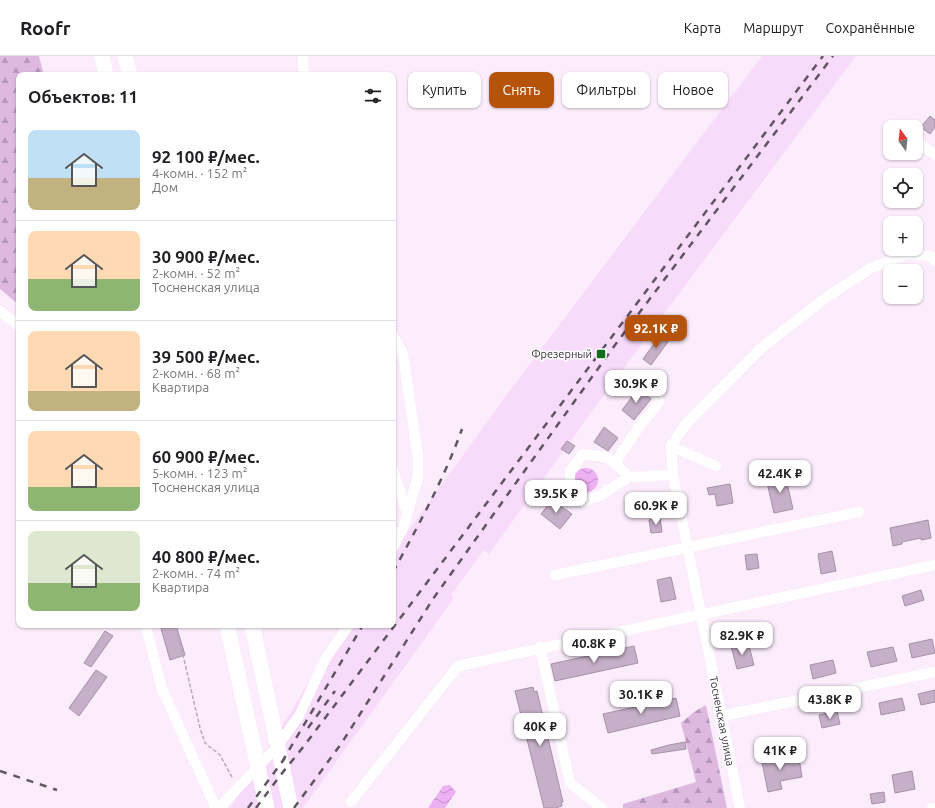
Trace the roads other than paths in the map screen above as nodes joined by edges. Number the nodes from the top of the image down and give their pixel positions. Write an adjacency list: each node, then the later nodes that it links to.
1 (102, 56): 4 (highway)
2 (125, 56): 5 (highway)
3 (303, 56): 6 (street)
4 (105, 72)
5 (129, 72)
6 (304, 72)
7 (923, 146): 8 (street)
8 (935, 155)
9 (935, 261): 14 (street)
10 (0, 311): 11 (street)
11 (16, 324)
12 (396, 341): 21 (street)
13 (650, 374): 15 (street)
14 (671, 446): 16 (street); 17 (street, Тосненская улица)
15 (615, 463): 18 (street); 18 (street)
16 (716, 466)
17 (672, 474): 18 (street); 23 (street, Тосненская улица)
18 (629, 477)
19 (396, 479): 21 (street)
20 (859, 512): 23 (street)
21 (407, 513): 22 (street)
22 (396, 541)
23 (687, 548): 25 (street); 26 (street, Тосненская улица)
24 (935, 565): 26 (street)
25 (555, 575)
26 (701, 614): 31 (street); 33 (street, Тосненская улица)
27 (228, 628): 36 (highway)
28 (253, 628): 37 (highway)
29 (347, 628): 35 (street)
30 (147, 631): 35 (street)
31 (540, 647): 34 (street); 38 (street)
32 (935, 672): 33 (street)
33 (721, 716): 39 (street, Тосненская улица)
34 (351, 802)
35 (218, 808)
36 (267, 808)
37 (291, 808)
38 (602, 808)
39 (740, 808)
40 (932, 808): 41 (street)
41 (935, 808)

